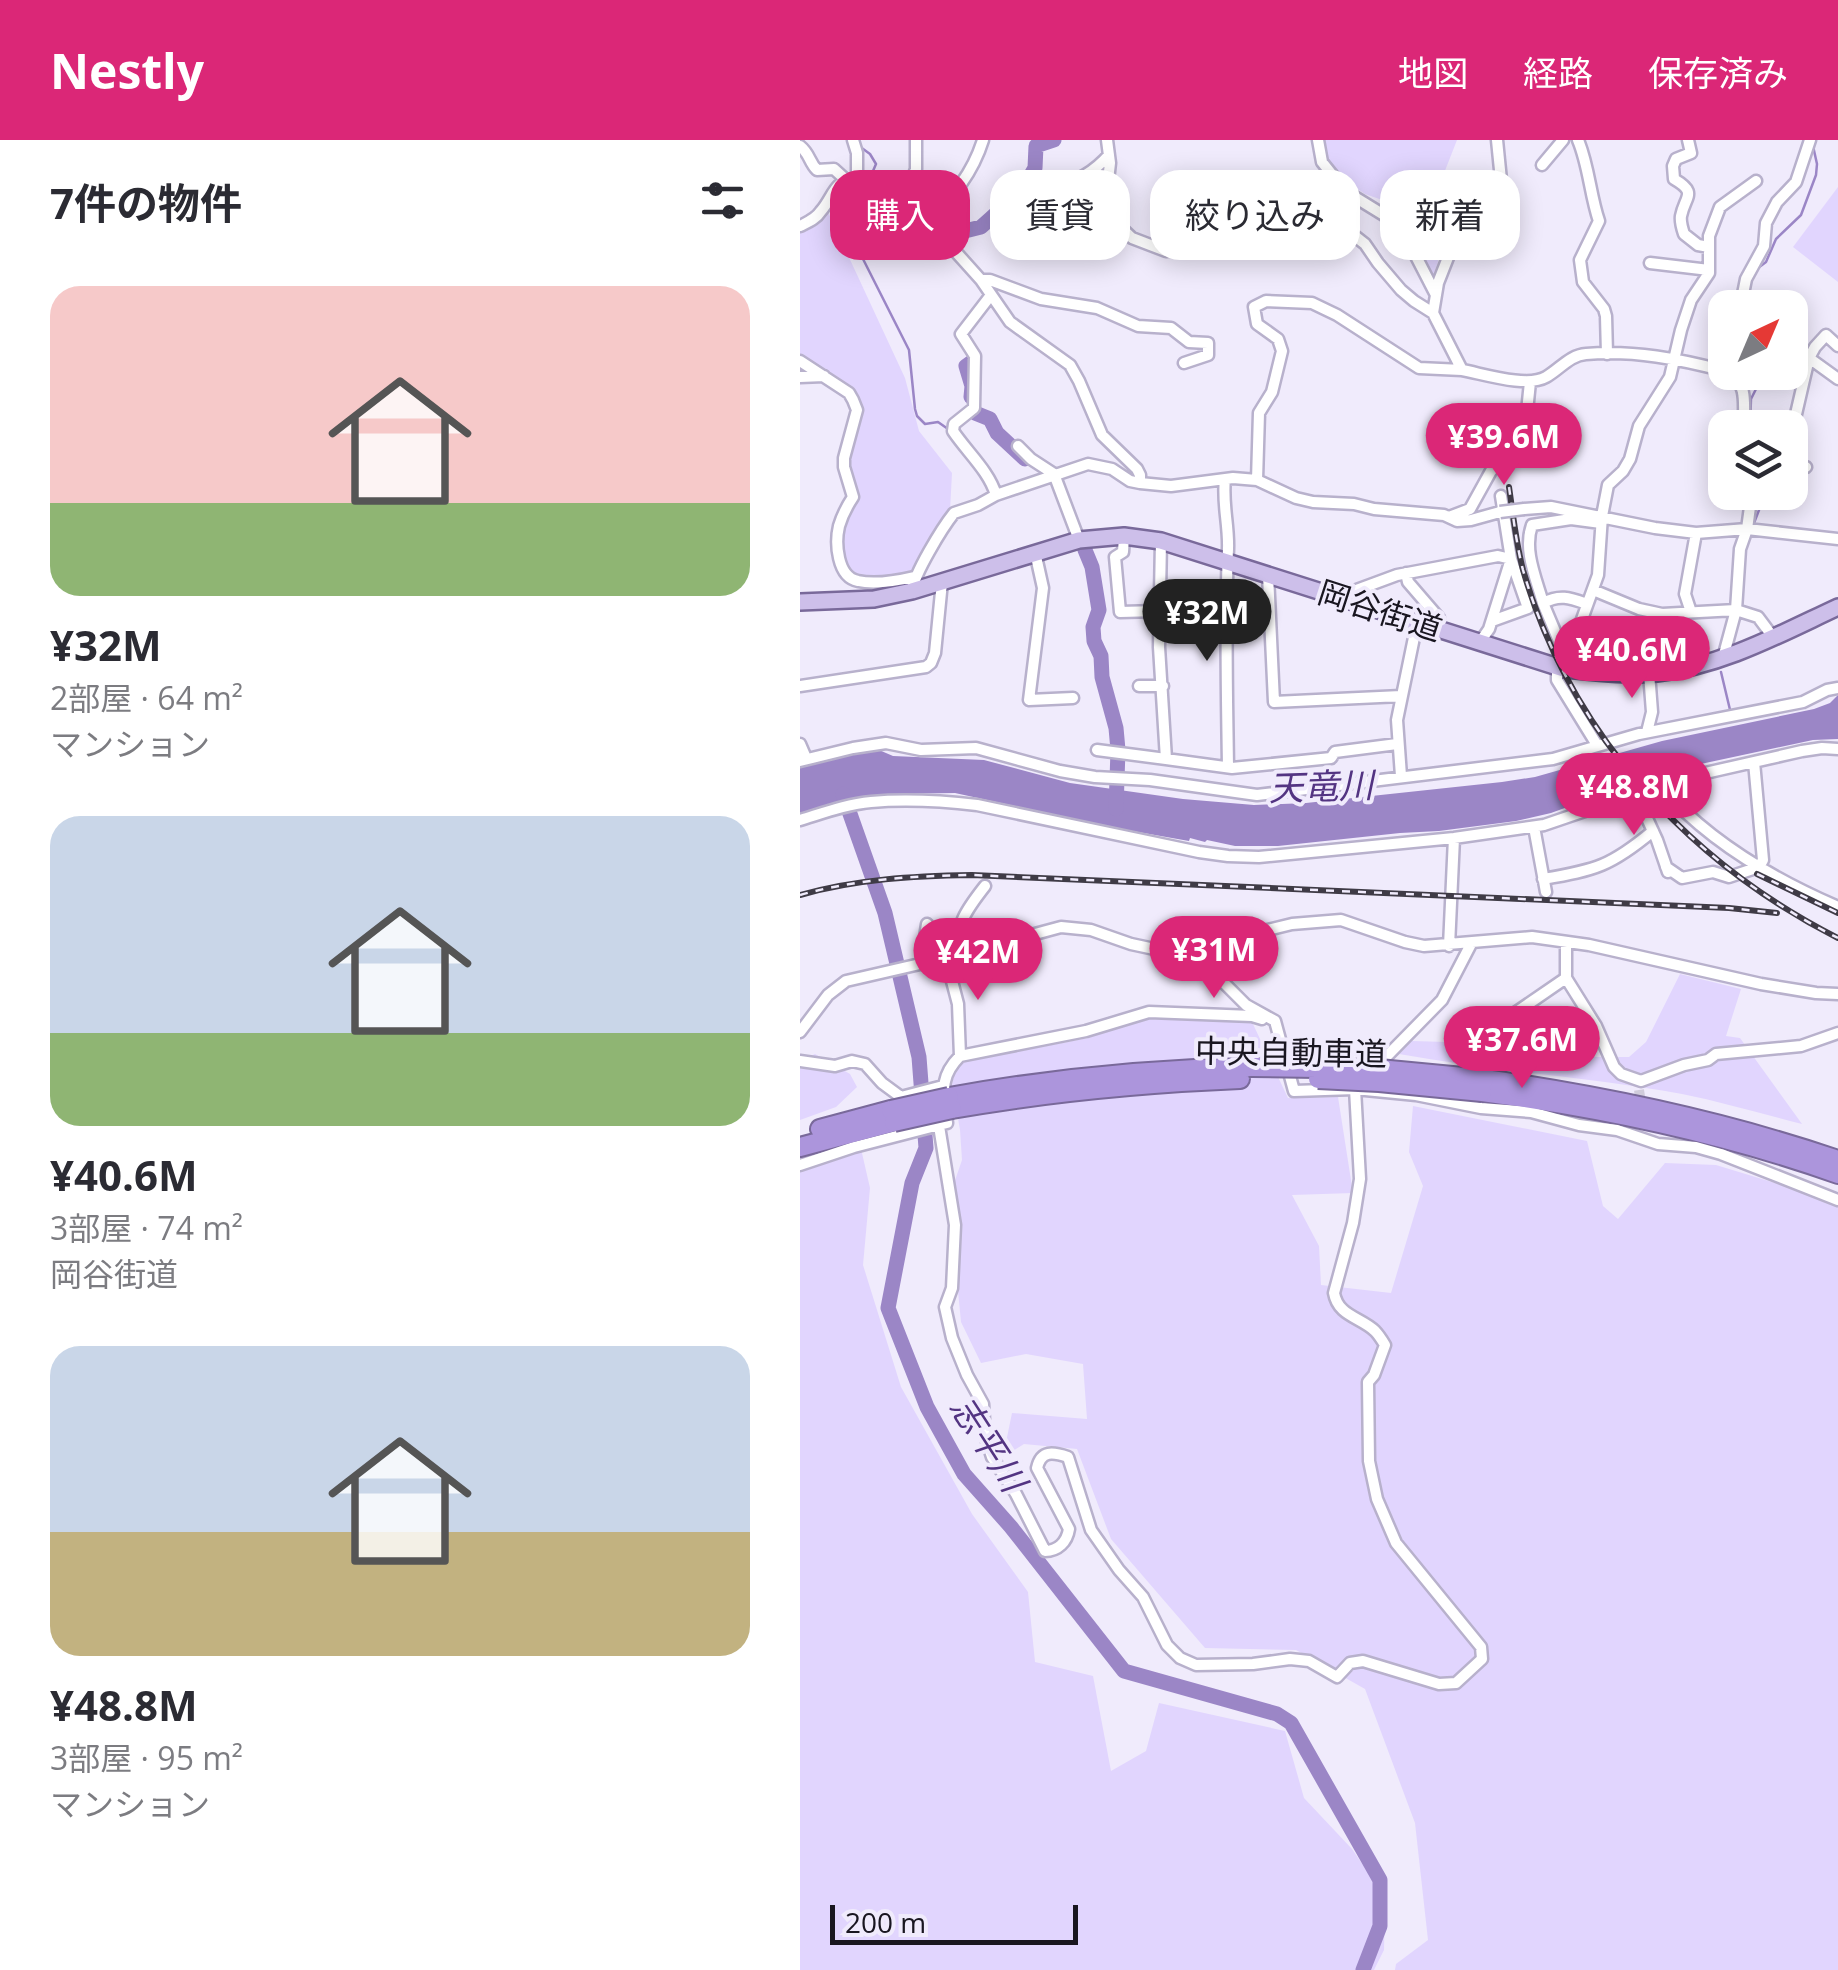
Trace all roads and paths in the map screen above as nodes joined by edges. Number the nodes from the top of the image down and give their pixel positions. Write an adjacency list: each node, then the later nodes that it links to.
1 (853, 140): 15 (street)
2 (916, 140): 16 (street)
3 (983, 140): 17 (street)
4 (1106, 140): 12 (street)
5 (1318, 140): 29 (street)
6 (1497, 140): 29 (street)
7 (1563, 140): 13 (street)
8 (1688, 140): 22 (street)
9 (1810, 140): 27 (street)
10 (1582, 141): 32 (street)
11 (800, 146): 14 (street)
12 (1109, 155): 18 (street); 30 (street)
13 (1542, 165)
14 (836, 170)
15 (853, 170)
16 (916, 170)
17 (970, 170)
18 (1094, 170)
19 (1756, 181): 22 (street)
20 (830, 197): 21 (street)
21 (800, 226)
22 (1709, 247): 25 (street)
23 (963, 260): 26 (street)
24 (1650, 262): 25 (street)
25 (1709, 270): 33 (street)
26 (981, 280): 28 (street); 36 (street)
27 (1744, 290)
28 (991, 295): 50 (street); 51 (street)
29 (1436, 296): 30 (street)
30 (1433, 312): 38 (street)
31 (1838, 346): 34 (street)
32 (1607, 354): 33 (street); 42 (street)
33 (1676, 358): 37 (street); 55 (street)
34 (1809, 358): 41 (street); 43 (street)
35 (800, 361): 39 (street)
36 (1184, 363)
37 (1708, 366)
38 (1462, 370): 42 (street); 49 (street)
39 (825, 376): 40 (street); 68 (street)
40 (800, 377)
41 (1838, 380)
42 (1530, 382): 44 (street)
43 (1797, 410)
44 (1525, 431): 45 (street); 54 (street)
45 (1548, 434)
46 (1018, 446): 47 (street)
47 (1054, 474): 50 (street); 51 (street); 60 (street)
48 (1225, 479): 49 (street); 50 (street); 64 (street)
49 (1257, 480): 54 (street)
50 (1140, 483)
51 (996, 495): 68 (street)
52 (1501, 496): 63 (street)
53 (1750, 510): 56 (street)
54 (1448, 517): 55 (street, bridge)
55 (1601, 520): 57 (street); 69 (street); 72 (street)
56 (1747, 529): 57 (street); 59 (street); 75 (street)
57 (1696, 532): 77 (street)
58 (1124, 536): 60 (main road, 岡谷街道); 61 (main road, 岡谷街道); 76 (street)
59 (1838, 539)
60 (1080, 540): 62 (main road, 岡谷街道)
61 (1161, 541): 64 (main road, 岡谷街道); 76 (street)
62 (1036, 552): 67 (main road, 岡谷街道); 91 (street)
63 (1512, 559): 65 (street); 78 (street); 78 (street)
64 (1227, 562): 66 (main road, 岡谷街道); 101 (street)
65 (1406, 573): 70 (street); 80 (street)
66 (1268, 575): 70 (main road, 岡谷街道); 90 (street)
67 (942, 582): 68 (main road, 岡谷街道); 86 (street)
68 (913, 584): 71 (main road, 岡谷街道)
69 (1593, 590): 73 (street); 77 (street)
70 (1347, 600): 79 (main road, 岡谷街道)
71 (800, 602)
72 (1543, 603): 73 (street); 84 (street)
73 (1588, 604): 84 (street)
74 (1838, 607): 81 (main road, 岡谷街道)
75 (1736, 610): 77 (street); 81 (street); 83 (street)
76 (1158, 611): 88 (street)
77 (1691, 612)
78 (1492, 621): 82 (street)
79 (1417, 622): 80 (main road, 岡谷街道); 90 (street)
80 (1435, 628): 82 (main road, 岡谷街道)
81 (1773, 637): 83 (main road, 岡谷街道)
82 (1480, 642): 84 (main road, 岡谷街道)
83 (1723, 658): 85 (main road, 岡谷街道)
84 (1563, 665): 85 (main road, 岡谷街道); 95 (street)
85 (1650, 673): 92 (street)
86 (800, 686)
87 (1138, 686): 88 (street)
88 (1163, 686): 98 (street)
89 (1838, 688): 92 (street)
90 (1401, 696): 94 (street)
91 (1073, 698)
92 (1647, 732): 95 (street)
93 (800, 744): 99 (street)
94 (1397, 744): 101 (street); 102 (street)
95 (1597, 745): 102 (street)
96 (1838, 749): 100 (street)
97 (1096, 750): 98 (street)
98 (1166, 758): 101 (street)
99 (803, 760): 102 (street)
100 (1754, 762): 103 (street); 109 (street)
101 (1228, 767)
102 (1401, 776)
103 (1662, 787): 104 (street); 109 (street)
104 (1634, 790): 106 (street); 107 (street)
105 (800, 820): 108 (street)
106 (1534, 826): 108 (street); 110 (street)
107 (1653, 831): 109 (street); 110 (street)
108 (1454, 838): 118 (street)
109 (1759, 867): 113 (street)
110 (1543, 879): 112 (street)
111 (985, 886): 119 (street)
112 (1546, 892)
113 (1838, 908)
114 (927, 924): 120 (street)
115 (1566, 942): 116 (street); 121 (street); 122 (street)
116 (1471, 944): 118 (street); 127 (street)
117 (1205, 945): 118 (street); 119 (street); 125 (street)
118 (1450, 946)
119 (950, 957): 120 (street); 128 (street)
120 (920, 964): 124 (street)
121 (1566, 978): 123 (street); 126 (street)
122 (1838, 994)
123 (1515, 1013)
124 (802, 1025)
125 (1278, 1029): 127 (street); 128 (street)
126 (1838, 1033)
127 (1283, 1051): 131 (street)
128 (960, 1056): 132 (street)
129 (800, 1062): 133 (street)
130 (1483, 1085): 132 (highway, 中央自動車道, bridge); 137 (highway, 中央自動車道); 139 (highway, 中央自動車道)
131 (1355, 1089): 134 (street); 140 (street)
132 (948, 1097): 133 (highway, 中央自動車道, bridge); 134 (street)
133 (899, 1115): 134 (street); 135 (highway, 中央自動車道); 136 (highway, 中央自動車道); 138 (street)
134 (939, 1126)
135 (800, 1134)
136 (800, 1147)
137 (1838, 1157)
138 (800, 1165)
139 (1838, 1178)
140 (1838, 1200)

